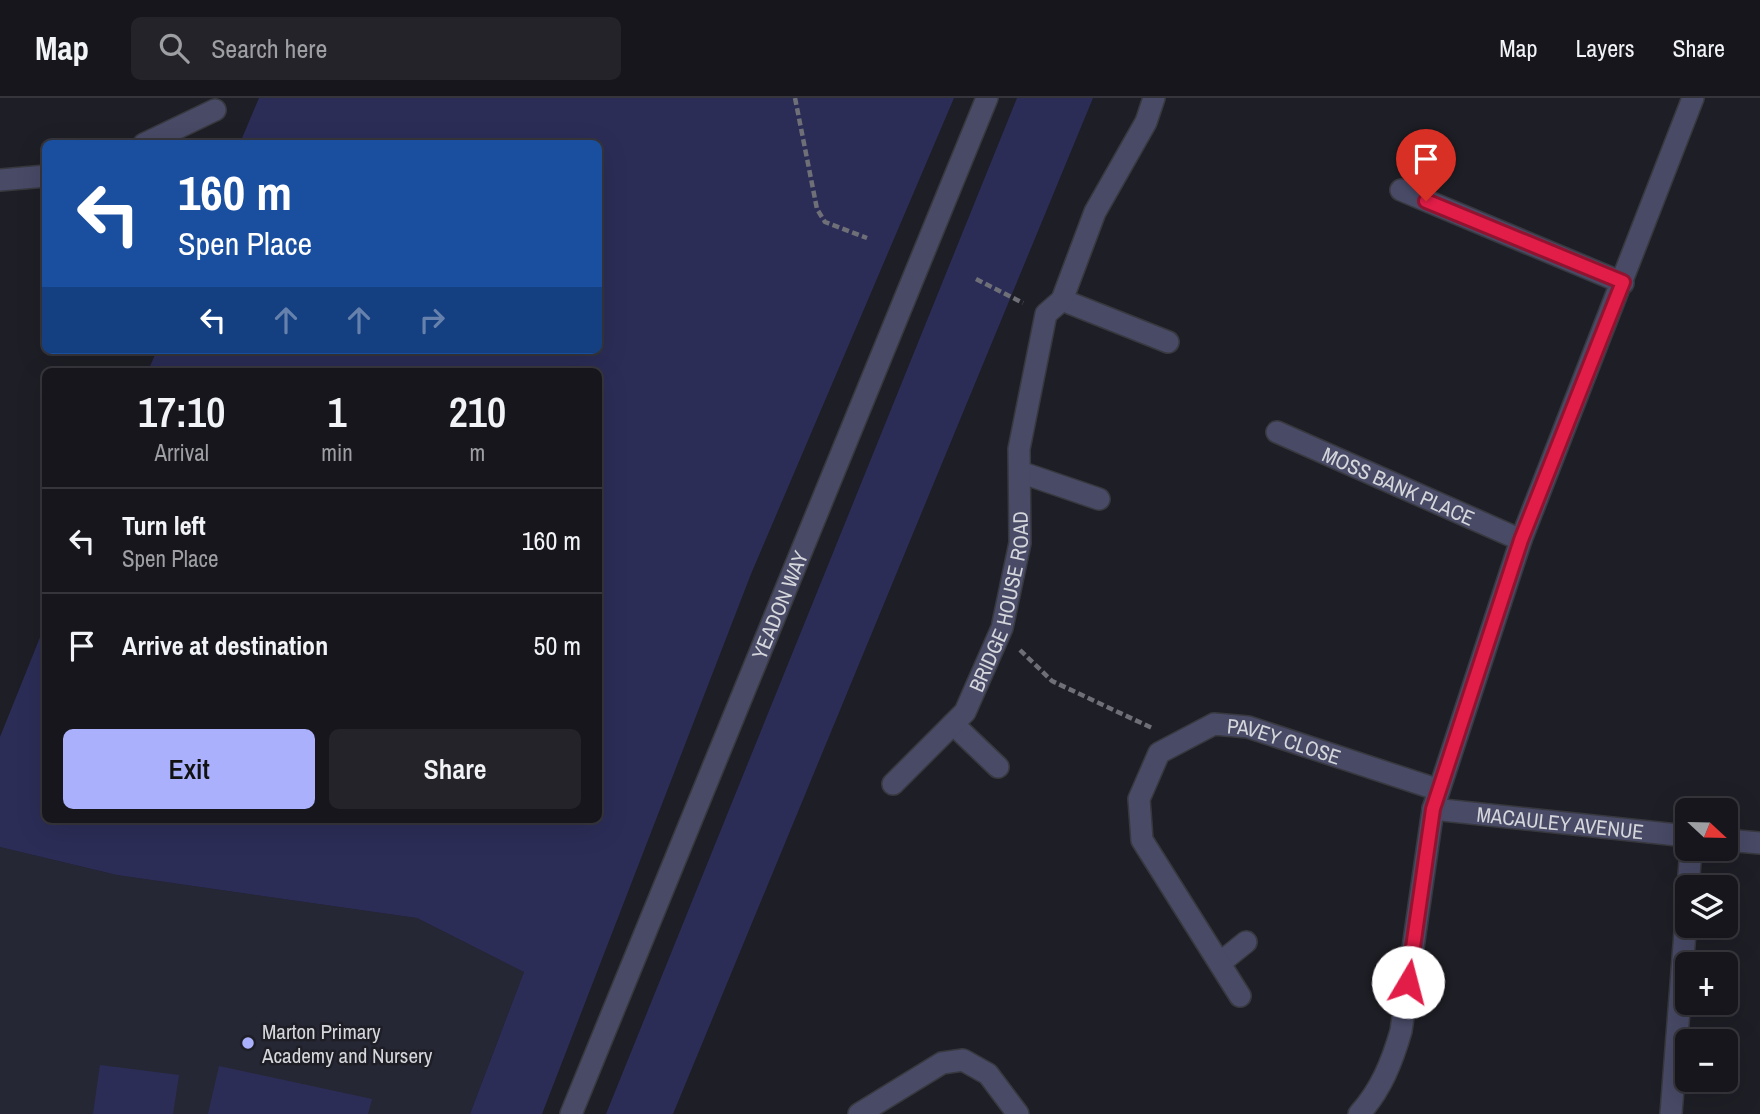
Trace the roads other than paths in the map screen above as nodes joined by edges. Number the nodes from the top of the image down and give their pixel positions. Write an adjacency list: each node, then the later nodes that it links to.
1 (987, 98): 27 (street, YEADON WAY)
2 (1154, 98): 10 (street, BRIDGE HOUSE ROAD)
3 (1693, 98): 9 (street)
4 (215, 110): 5 (street)
5 (152, 140)
6 (42, 176): 7 (street)
7 (0, 180)
8 (1401, 191): 9 (street)
9 (1623, 282): 15 (street)
10 (1054, 307): 11 (street); 13 (street, BRIDGE HOUSE ROAD)
11 (1168, 342)
12 (1277, 432): 15 (street, MOSS BANK PLACE)
13 (1020, 472): 14 (street); 16 (street, BRIDGE HOUSE ROAD)
14 (1099, 499)
15 (1521, 540): 19 (street)
16 (953, 724): 17 (street); 18 (street, BRIDGE HOUSE ROAD)
17 (998, 767)
18 (892, 784)
19 (1436, 799): 20 (street, MACAULEY AVENUE); 25 (street, PAVEY CLOSE); 30 (street)
20 (1675, 834)
21 (1738, 841): 22 (street)
22 (1760, 843)
23 (1685, 938): 31 (street)
24 (1246, 942): 25 (street)
25 (1220, 963): 26 (street, PAVEY CLOSE)
26 (1240, 996)
27 (571, 1114)
28 (859, 1114): 29 (street)
29 (1018, 1114)
30 (1359, 1114)
31 (1671, 1114)

